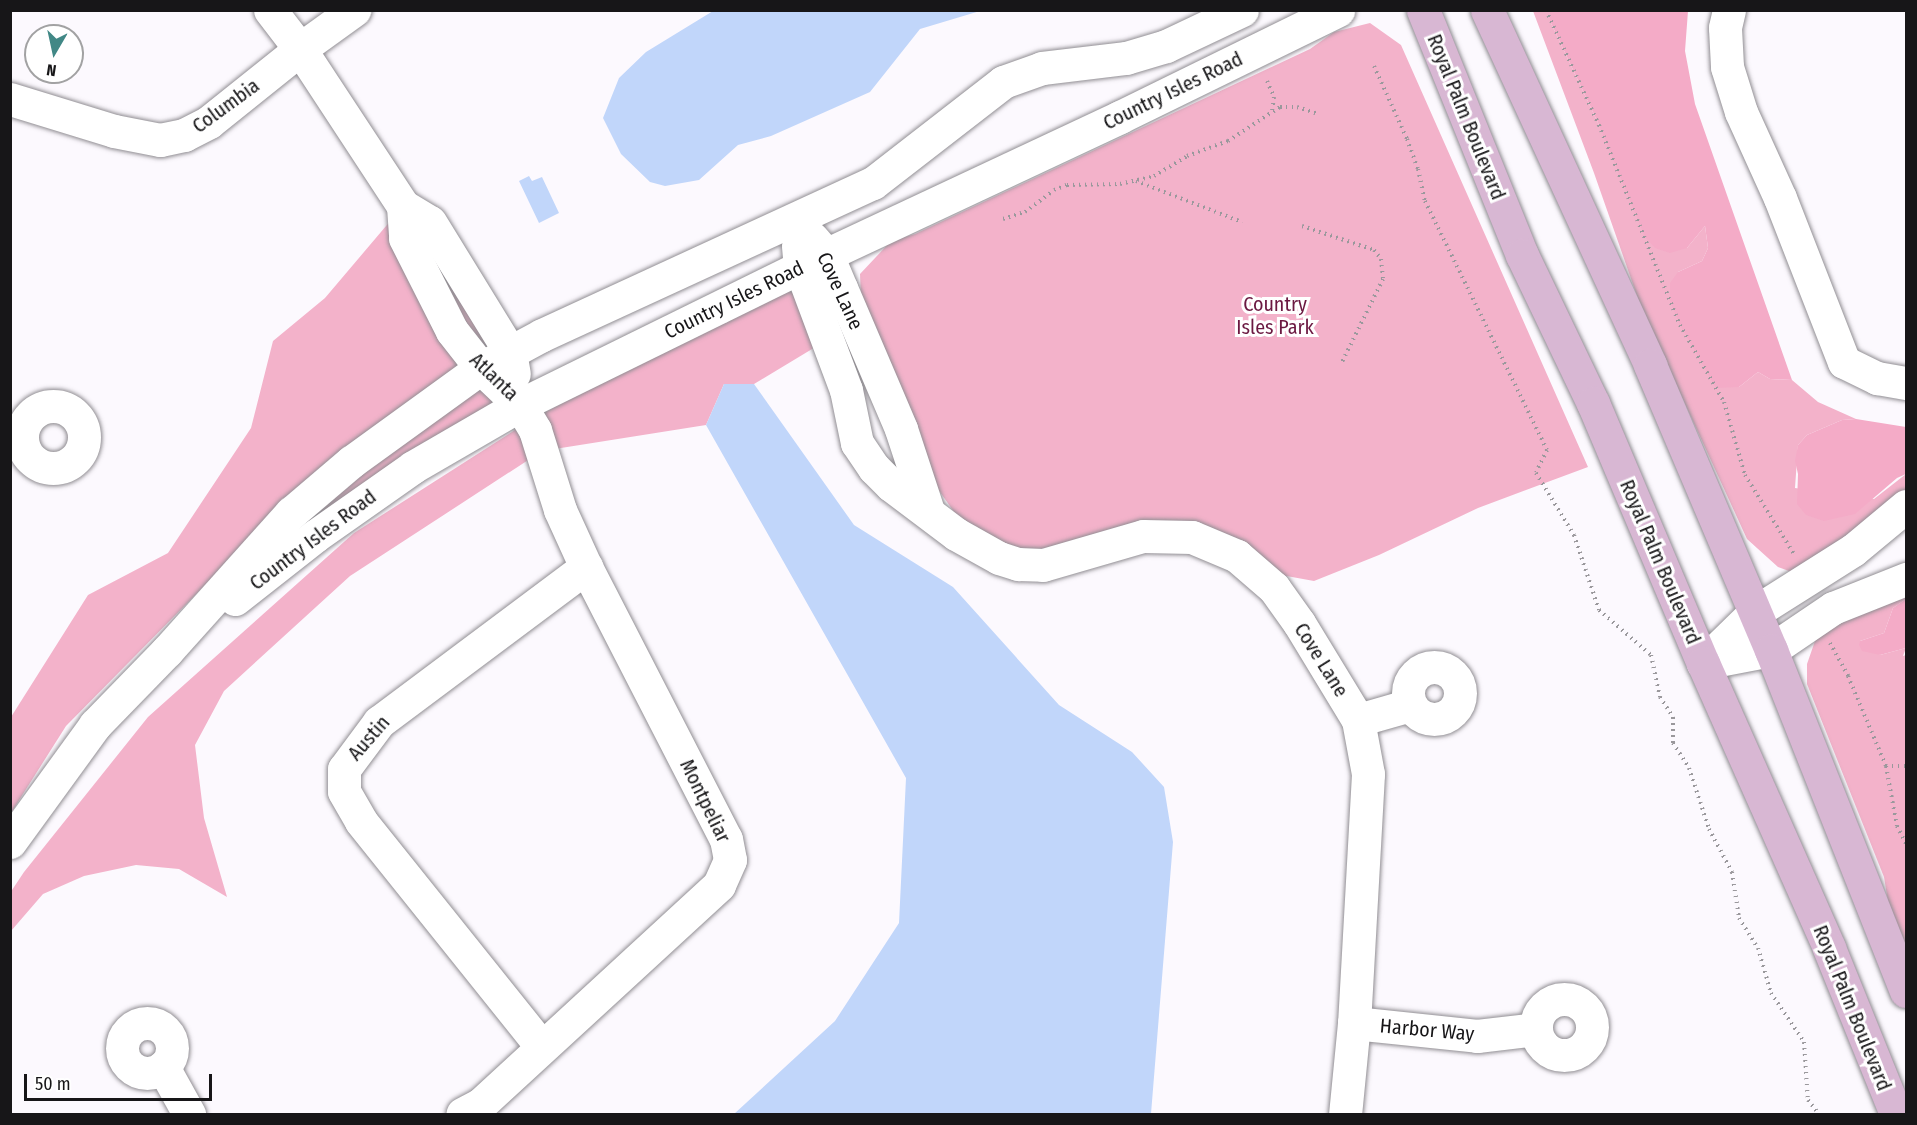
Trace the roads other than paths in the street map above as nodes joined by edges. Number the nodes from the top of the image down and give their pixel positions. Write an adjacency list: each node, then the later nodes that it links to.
1 (270, 10): 8 (street, Atlanta)
2 (354, 10): 8 (street, Columbia)
3 (1242, 10): 11 (street, Country Isles Road)
4 (1338, 10): 12 (street, Country Isles Road)
5 (1423, 10): 24 (main road, Royal Palm Boulevard)
6 (1488, 10): 21 (main road)
7 (1729, 10): 15 (street)
8 (300, 49): 9 (street, Columbia); 10 (street, Atlanta)
9 (10, 99)
10 (403, 206): 13 (street, Atlanta); 14 (street, Atlanta)
11 (795, 220): 12 (street, Cove Lane); 13 (street, Country Isles Road)
12 (813, 261): 16 (street, Country Isles Road); 18 (street, Cove Lane); 18 (street, Cove Lane)
13 (510, 352): 14 (street, Country Isles Road); 16 (street, Atlanta)
14 (480, 368): 16 (street, Atlanta); 23 (street, Country Isles Road)
15 (1906, 383)
16 (520, 405): 19 (street, Montpeliar); 23 (street, Country Isles Road)
17 (1906, 506): 21 (street)
18 (928, 511): 26 (street, Cove Lane)
19 (586, 567): 31 (street, Montpeliar); 31 (street, Austin)
20 (1906, 579): 22 (street)
21 (1755, 612): 22 (main road); 24 (street)
22 (1771, 650): 24 (street); 28 (main road)
23 (167, 651): 27 (street, Country Isles Road)
24 (1703, 663): 33 (main road, Royal Palm Boulevard)
25 (1410, 705): 26 (street)
26 (1358, 720): 29 (street, Cove Lane)
27 (10, 842)
28 (1906, 991)
29 (1354, 1023): 30 (street, Harbor Way); 36 (street, Cove Lane)
30 (1536, 1029)
31 (541, 1046): 35 (street, Montpeliar)
32 (163, 1067): 34 (street)
33 (1895, 1111)
34 (189, 1114)
35 (462, 1114)
36 (1345, 1114)

